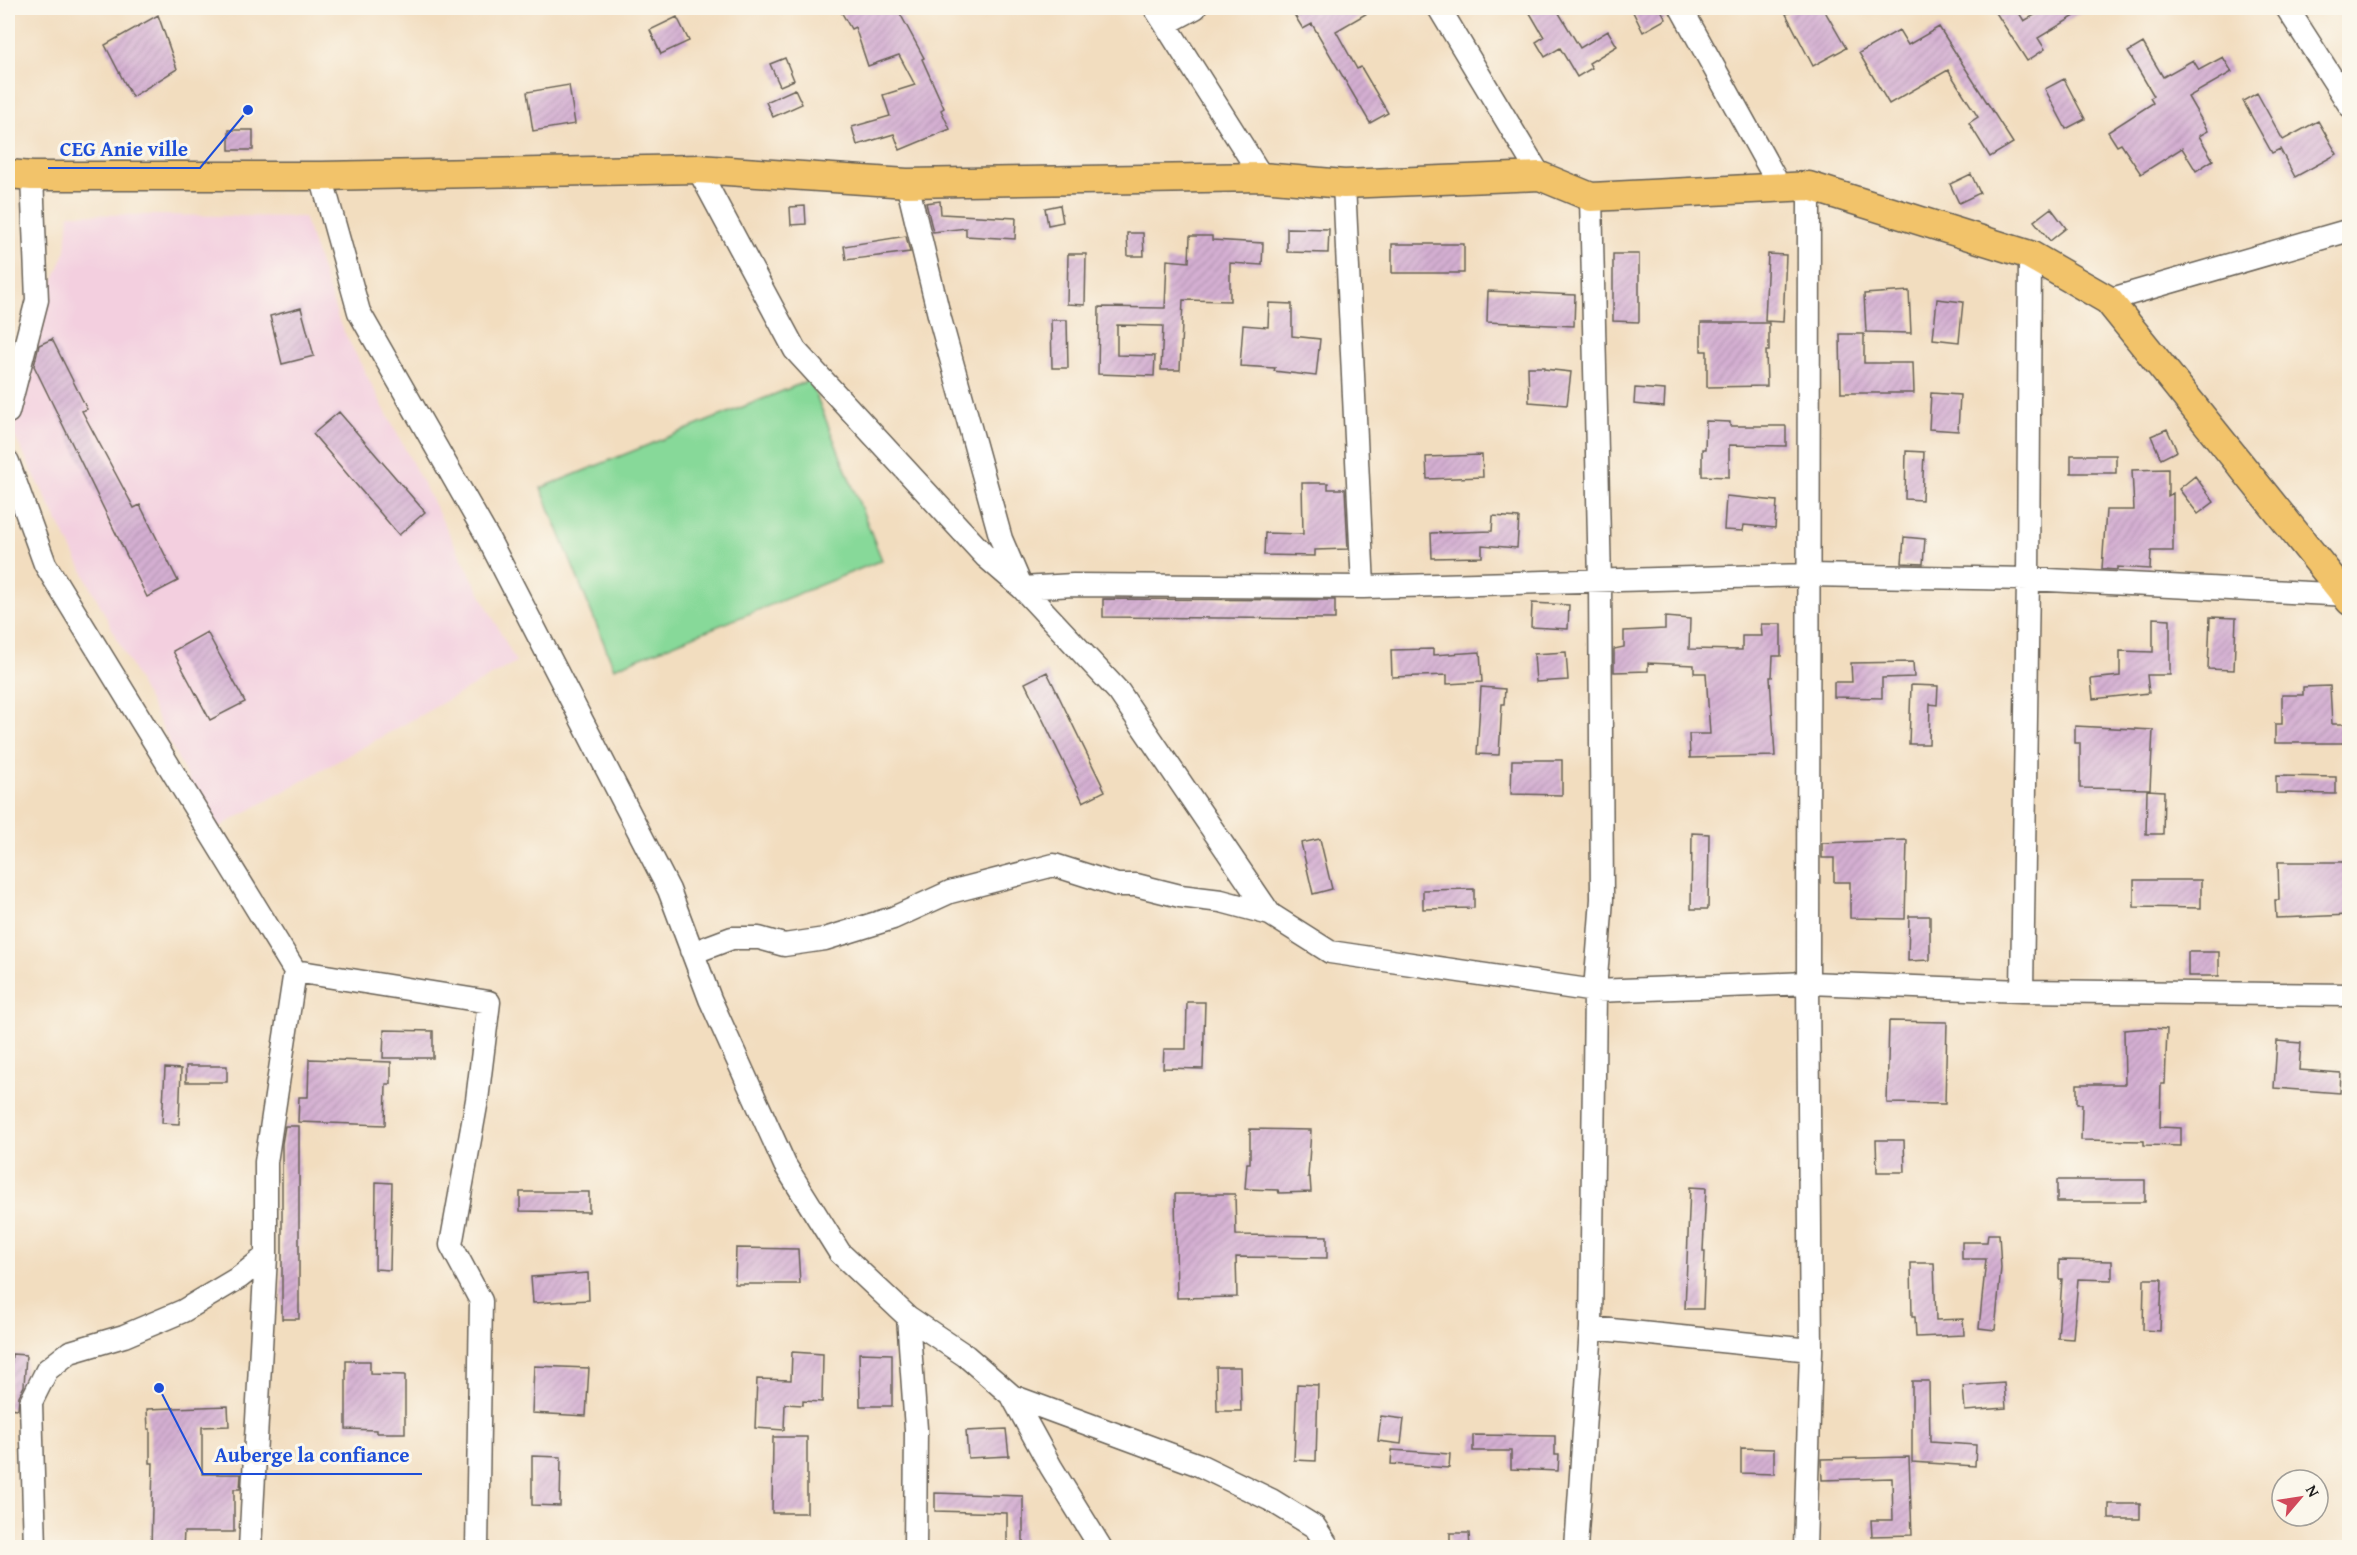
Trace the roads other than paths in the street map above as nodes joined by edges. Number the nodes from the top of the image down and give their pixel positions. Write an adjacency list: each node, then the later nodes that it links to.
1 (1196, 8): 5 (street)
2 (1439, 8): 10 (street)
3 (1681, 8): 15 (street)
4 (2287, 8): 6 (street)
5 (1160, 16): 11 (street)
6 (2349, 106)
7 (699, 169): 9 (main road); 12 (main road); 26 (street)
8 (20, 175): 9 (main road); 20 (street)
9 (321, 176): 29 (street)
10 (1540, 176): 13 (main road); 16 (main road)
11 (1263, 177): 12 (main road); 13 (main road)
12 (907, 183): 26 (street)
13 (1344, 184): 25 (street)
14 (1809, 186): 15 (main road); 18 (main road); 22 (street)
15 (1780, 187): 16 (main road)
16 (1591, 196): 24 (street)
17 (2349, 230): 19 (street)
18 (2030, 255): 19 (main road); 23 (street)
19 (2108, 300): 27 (main road)
20 (8, 412)
21 (8, 462): 30 (street)
22 (1808, 575): 23 (street); 24 (street); 31 (street)
23 (2028, 579): 27 (street); 33 (street)
24 (1600, 582): 25 (street); 32 (street)
25 (1363, 587): 26 (street)
26 (1022, 588): 28 (street)
27 (2348, 597)
28 (1270, 914): 29 (street); 32 (street)
29 (691, 950): 36 (street)
30 (295, 971): 35 (street); 42 (street)
31 (1808, 983): 32 (street); 33 (street); 38 (street)
32 (1595, 991): 37 (street)
33 (2022, 991): 34 (street)
34 (2349, 995)
35 (266, 1256): 40 (street); 41 (street)
36 (908, 1317): 39 (street); 43 (street)
37 (1591, 1328): 38 (street); 46 (street)
38 (1811, 1350): 47 (street)
39 (1012, 1396): 44 (street); 45 (street)
40 (34, 1548)
41 (250, 1548)
42 (477, 1548)
43 (915, 1548)
44 (1101, 1548)
45 (1329, 1548)
46 (1576, 1548)
47 (1805, 1548)

